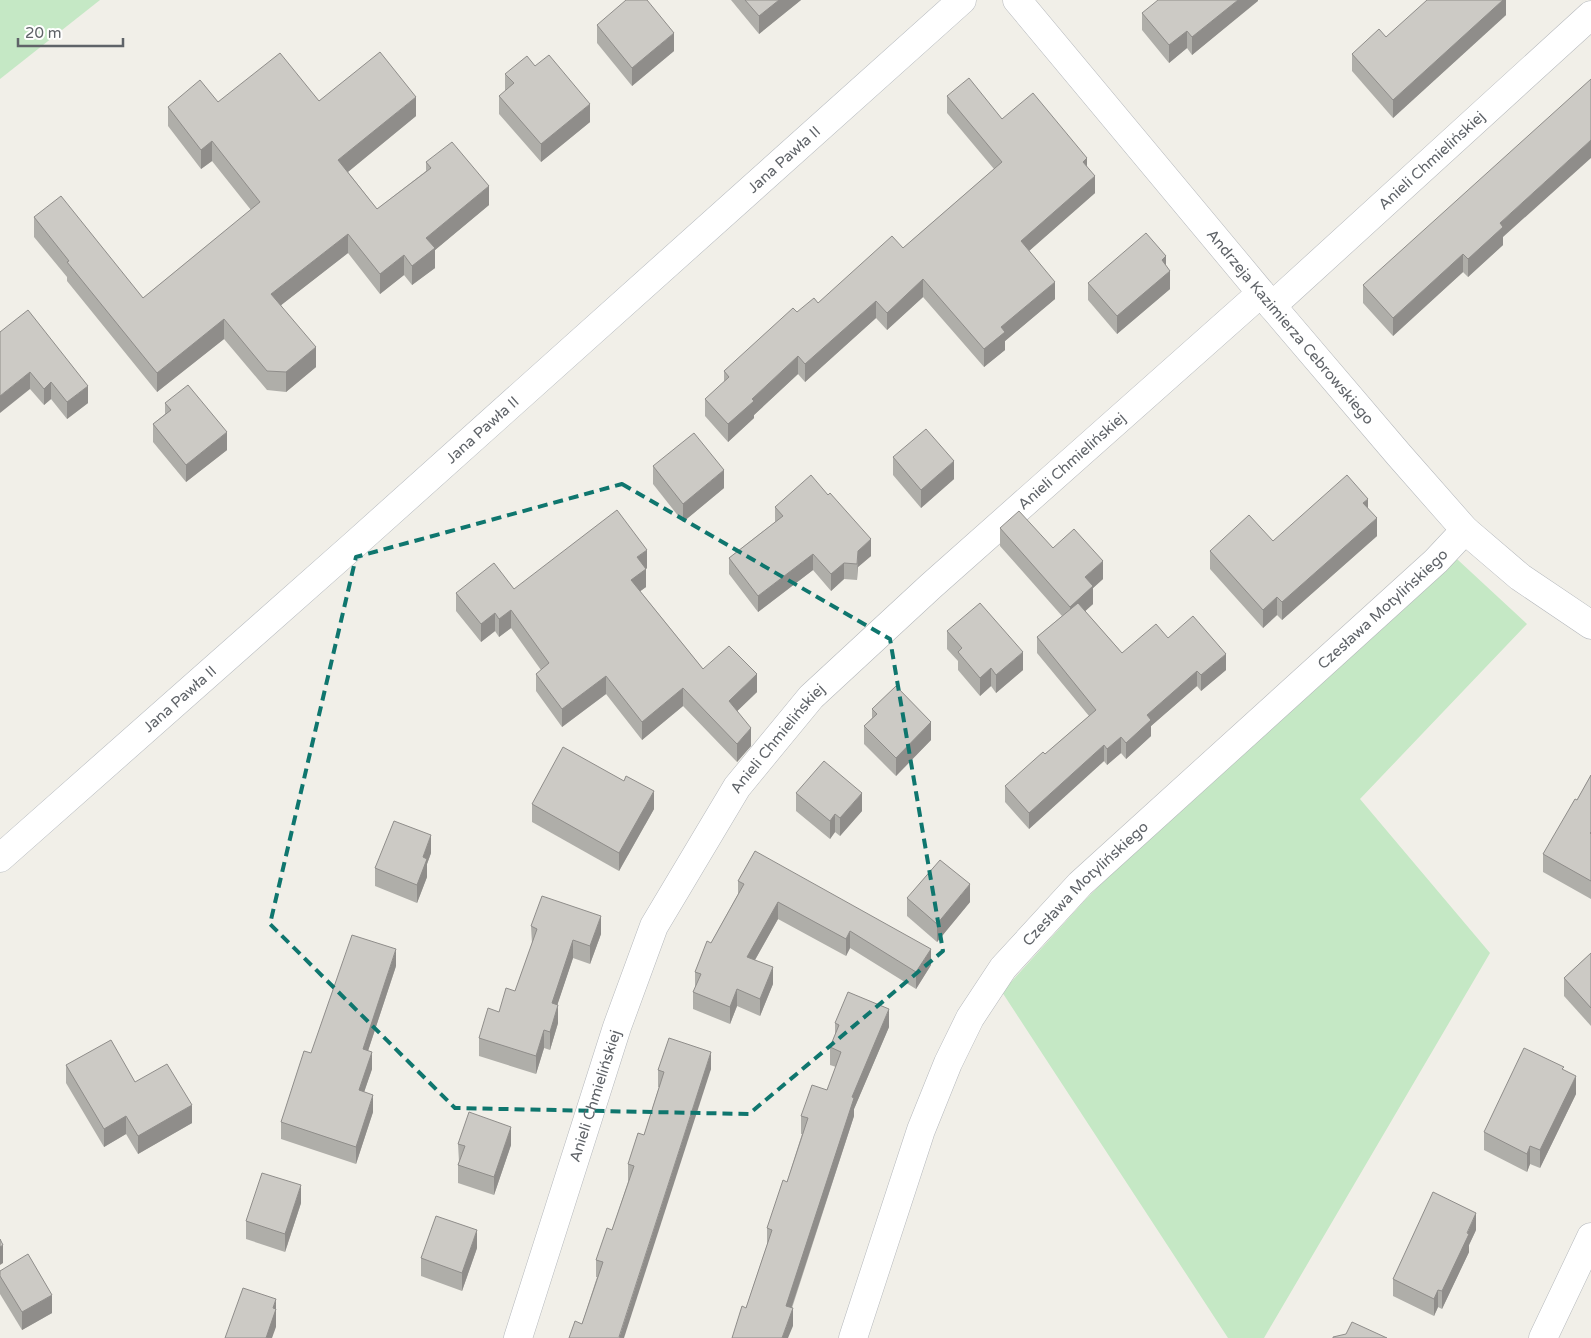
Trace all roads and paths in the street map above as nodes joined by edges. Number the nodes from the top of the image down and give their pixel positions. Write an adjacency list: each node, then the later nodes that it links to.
1 (962, 0): 7 (street, Jana Pawła II)
2 (1017, 0): 4 (street, Andrzeja Kazimierza Cebrowskiego)
3 (1591, 15): 4 (street, Anieli Chmielińskiej)
4 (1266, 299): 5 (street, Andrzeja Kazimierza Cebrowskiego); 9 (street, Anieli Chmielińskiej)
5 (1465, 530): 6 (street, Andrzeja Kazimierza Cebrowskiego); 10 (street, Czesława Motylińskiego)
6 (1591, 625)
7 (0, 858)
8 (1591, 1237): 11 (street)
9 (518, 1338)
10 (852, 1338)
11 (1543, 1338)

